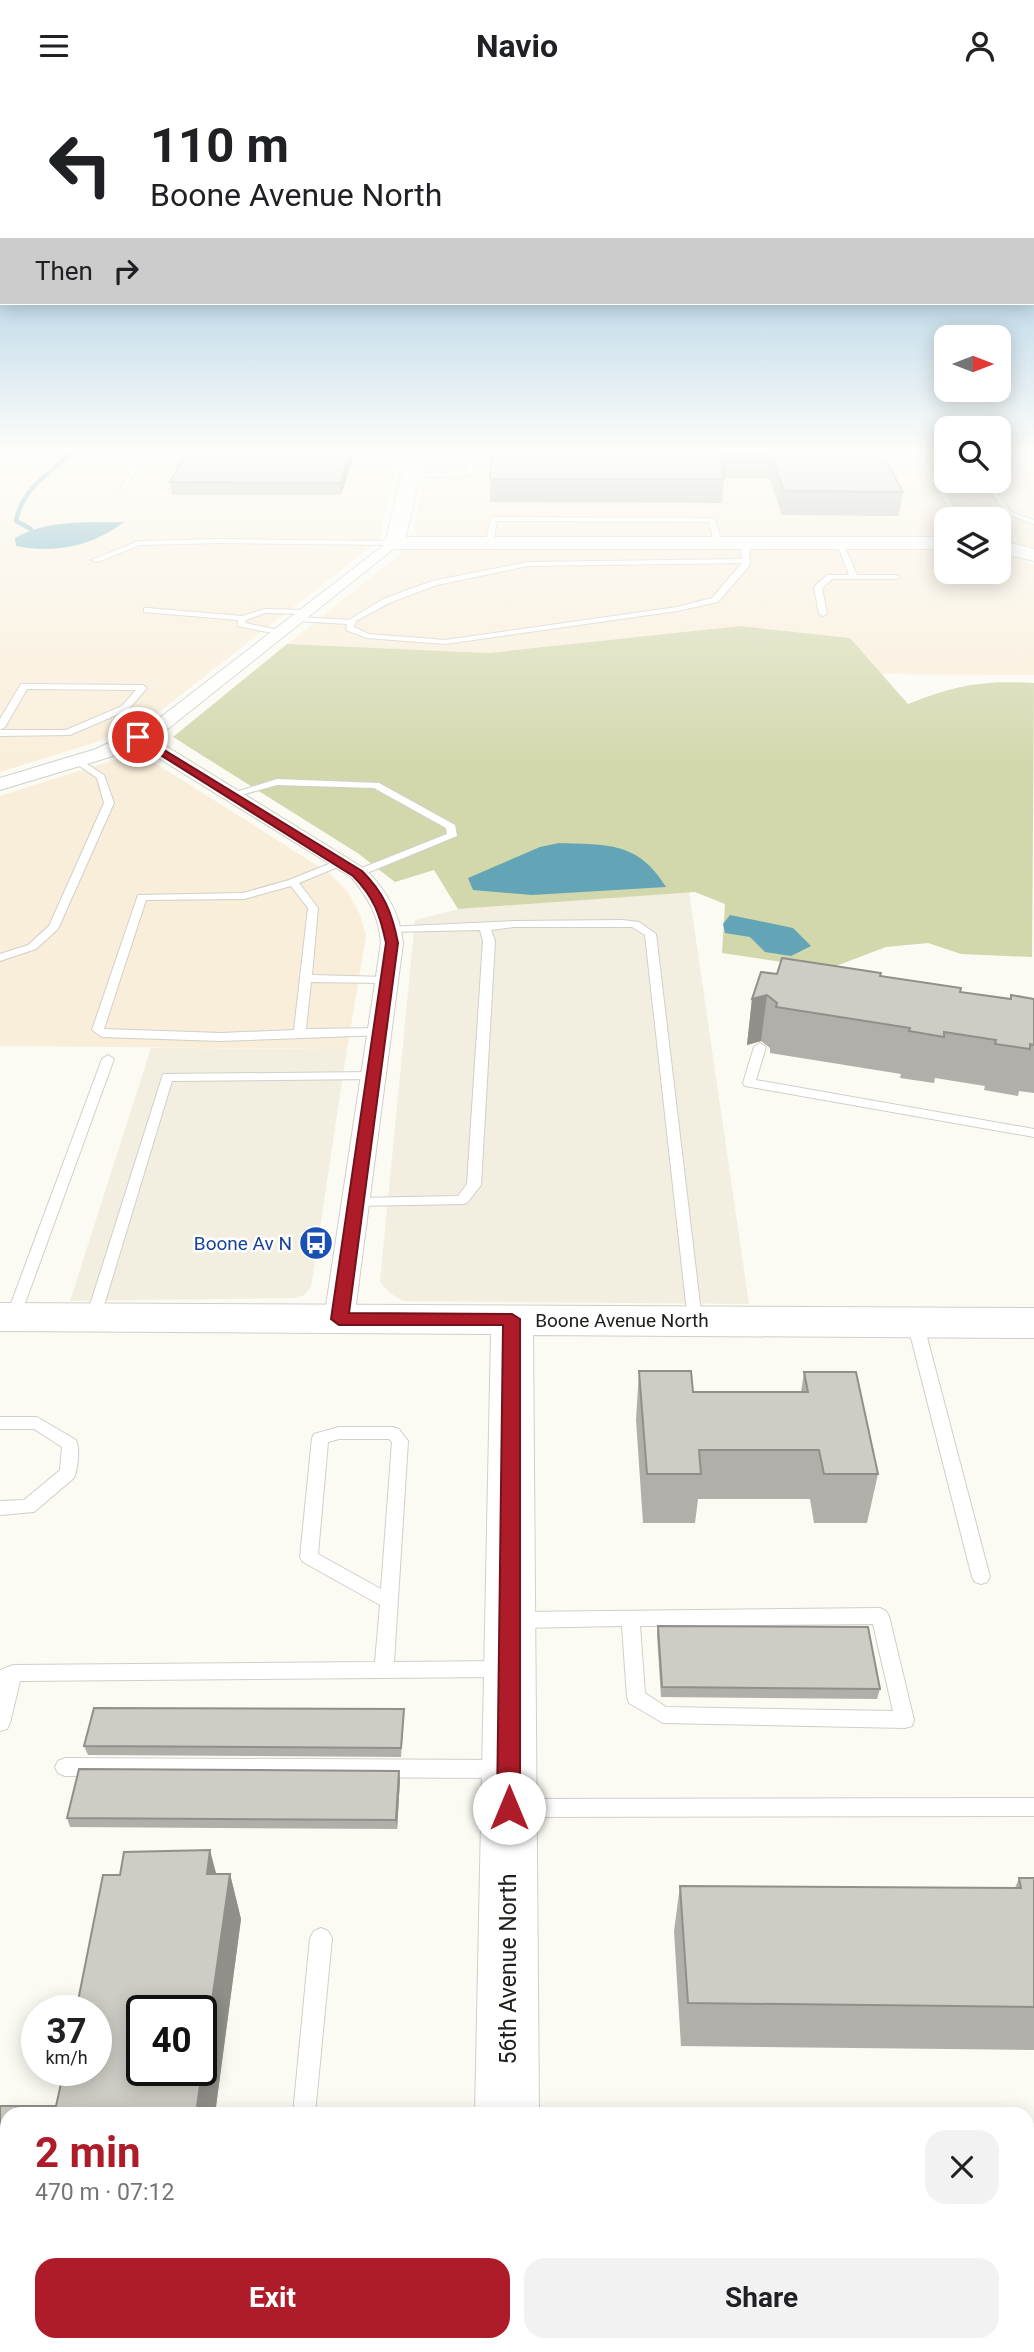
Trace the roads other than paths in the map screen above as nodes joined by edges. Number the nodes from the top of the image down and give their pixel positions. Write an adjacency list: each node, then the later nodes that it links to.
1 (99, 559): 6 (lane)
2 (373, 559): 11 (street)
3 (637, 559): 13 (lane)
4 (742, 559): 13 (lane)
5 (846, 559): 7 (lane)
6 (95, 560)
7 (854, 577): 8 (lane); 10 (lane)
8 (896, 577)
9 (146, 610): 12 (lane)
10 (822, 614)
11 (302, 616): 12 (lane); 13 (lane); 14 (street)
12 (243, 618): 14 (lane)
13 (351, 622)
14 (281, 633): 17 (street)
15 (0, 727): 16 (lane)
16 (0, 733)
17 (138, 737): 18 (street); 20 (street)
18 (78, 761): 19 (street); 25 (lane)
19 (0, 784)
20 (234, 794): 21 (street); 21 (lane)
21 (349, 868): 22 (lane); 24 (street)
22 (293, 882): 26 (lane); 29 (lane)
23 (485, 927): 24 (lane); 34 (lane); 39 (lane)
24 (391, 929): 27 (street)
25 (0, 958)
26 (306, 978): 27 (lane); 29 (lane)
27 (387, 980): 28 (street)
28 (380, 1032): 29 (lane); 32 (street)
29 (300, 1033)
30 (760, 1047): 33 (lane)
31 (108, 1059): 35 (lane)
32 (373, 1076): 34 (street); 36 (lane)
33 (1034, 1133)
34 (355, 1202): 37 (street)
35 (7, 1317): 36 (street, Boone Avenue North)
36 (89, 1318): 37 (street, Boone Avenue North)
37 (339, 1319): 38 (street, Boone Avenue North)
38 (512, 1319): 39 (street, Boone Avenue North); 47 (street, 56th Avenue North)
39 (695, 1321): 40 (street, Boone Avenue North)
40 (915, 1322): 41 (street, Boone Avenue North); 44 (lane)
41 (1034, 1323)
42 (0, 1423): 43 (lane)
43 (0, 1508)
44 (981, 1577)
45 (389, 1602): 45 (lane); 48 (lane)
46 (631, 1619): 46 (lane); 47 (lane)
47 (510, 1644): 48 (lane); 52 (street, 56th Avenue North)
48 (384, 1670): 49 (lane)
49 (6, 1675): 50 (lane)
50 (0, 1723)
51 (65, 1767): 52 (lane)
52 (509, 1789): 53 (lane); 56 (street, 56th Avenue North)
53 (1034, 1807)
54 (321, 1938): 55 (lane)
55 (305, 2107)
56 (507, 2107)

